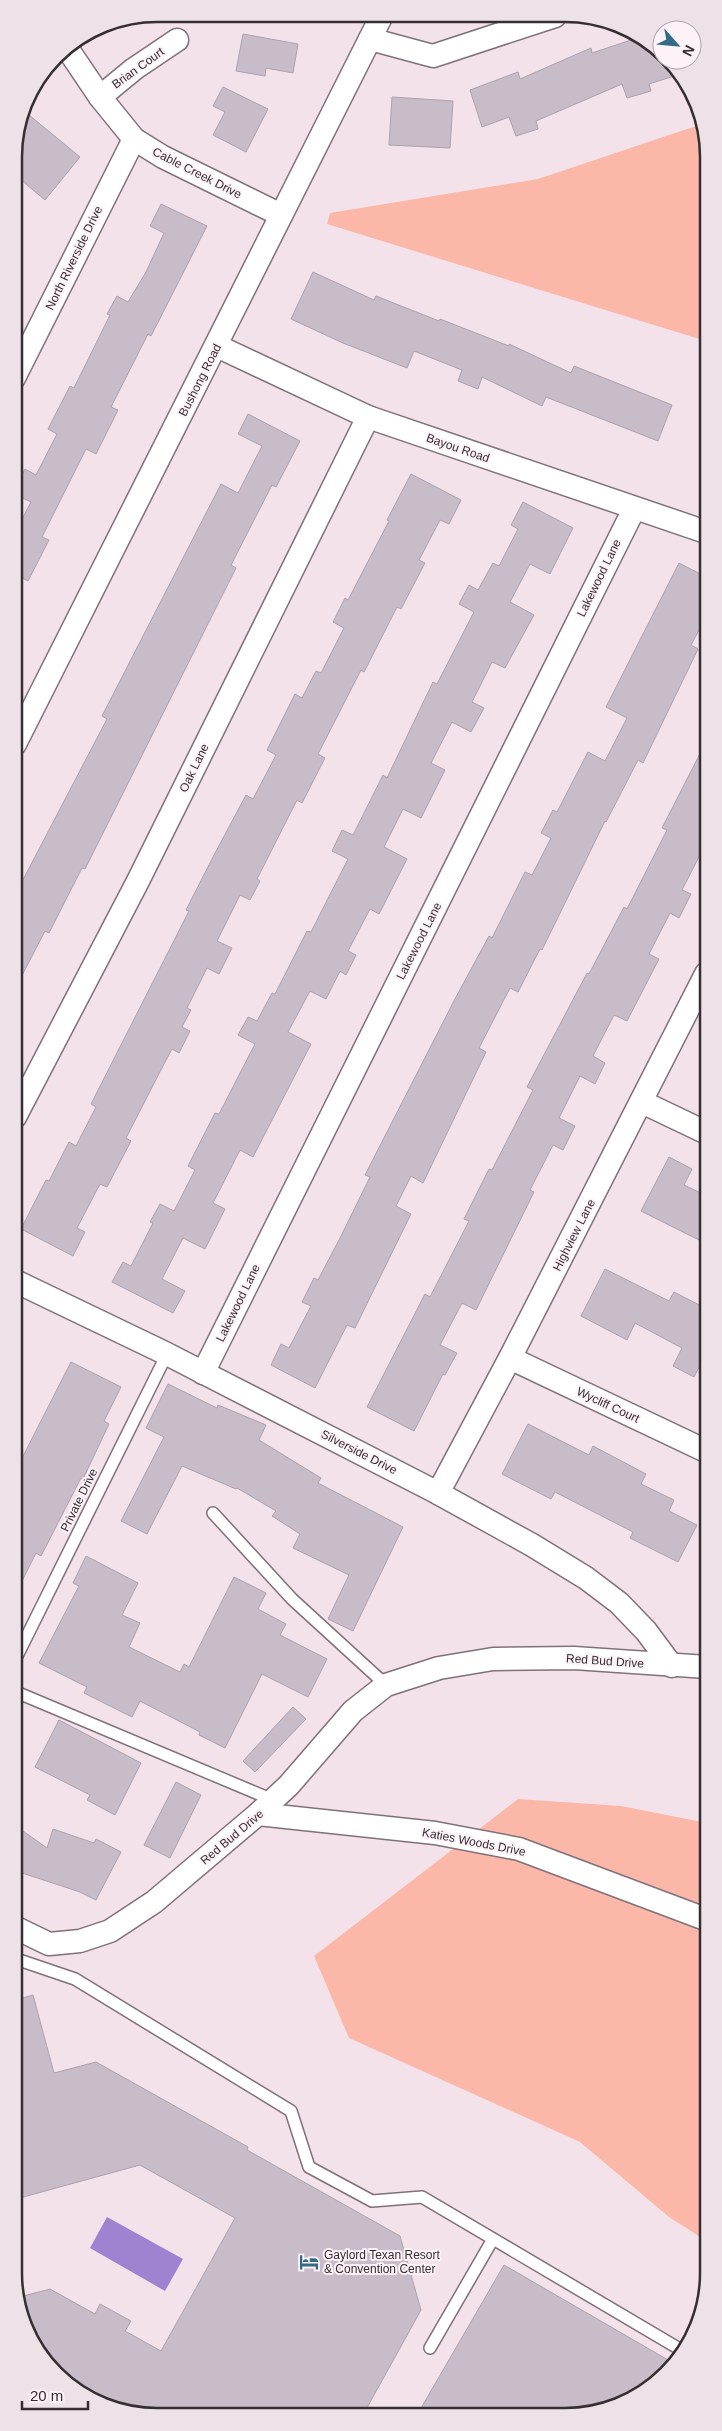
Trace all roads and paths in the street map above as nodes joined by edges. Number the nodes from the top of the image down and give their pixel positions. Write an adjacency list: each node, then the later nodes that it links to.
1 (378, 23): 3 (street, Bushong Road)
2 (534, 23): 3 (street)
3 (370, 39): 8 (street, Bushong Road)
4 (177, 40): 6 (street, Brian Court)
5 (72, 53): 6 (street, Cable Creek Drive)
6 (100, 97): 7 (street, Cable Creek Drive)
7 (134, 138): 8 (street, Cable Creek Drive); 10 (street, North Riverside Drive)
8 (281, 215): 9 (street, Bushong Road)
9 (217, 346): 11 (street, Bayou Road); 14 (street, Bushong Road)
10 (23, 360)
11 (368, 417): 12 (street, Bayou Road); 16 (street, Oak Lane)
12 (634, 509): 13 (street, Bayou Road); 22 (street, Lakewood Lane)
13 (700, 530)
14 (23, 729)
15 (700, 987): 17 (street, Highview Lane)
16 (23, 1102)
17 (642, 1102): 18 (street); 21 (street, Highview Lane)
18 (700, 1129)
19 (22, 1285): 20 (street, Silverside Drive)
20 (167, 1354): 22 (street, Silverside Drive); 26 (lane, Private Drive)
21 (510, 1358): 23 (street, Wycliff Court); 24 (street, Highview Lane)
22 (204, 1373): 24 (street, Silverside Drive)
23 (699, 1448)
24 (438, 1493): 27 (street, Silverside Drive)
25 (213, 1513): 29 (lane)
26 (22, 1645)
27 (672, 1666): 28 (street, Red Bud Drive); 29 (street, Red Bud Drive)
28 (699, 1668)
29 (386, 1685): 31 (street, Red Bud Drive)
30 (22, 1695): 31 (lane)
31 (266, 1807): 32 (street, Katies Woods Drive); 33 (street, Red Bud Drive)
32 (699, 1917)
33 (22, 1931)
34 (22, 1960): 35 (lane)
35 (493, 2239): 36 (lane); 37 (lane)
36 (430, 2348)
37 (677, 2348)

